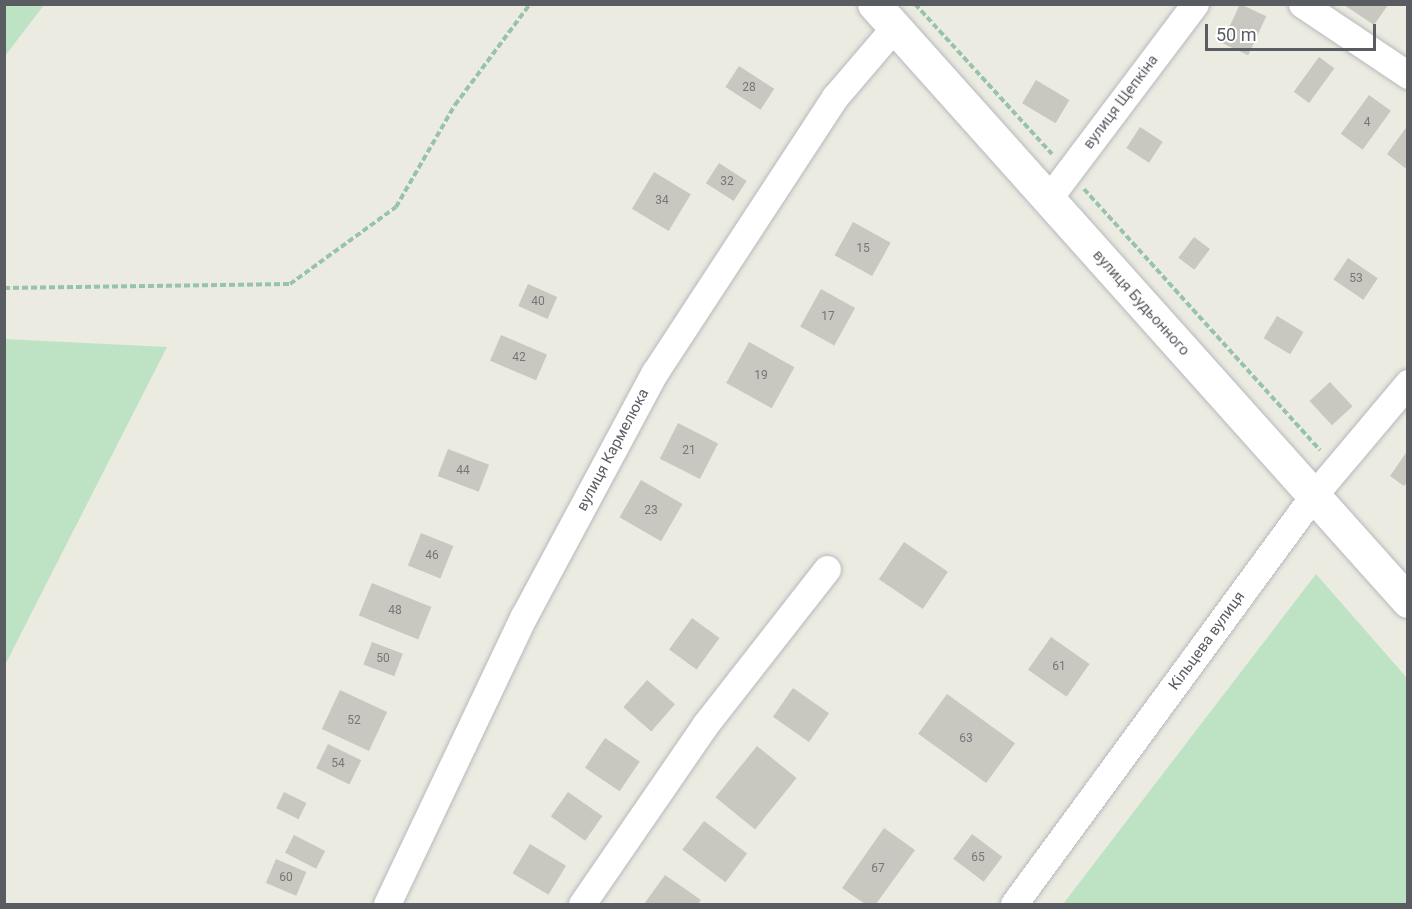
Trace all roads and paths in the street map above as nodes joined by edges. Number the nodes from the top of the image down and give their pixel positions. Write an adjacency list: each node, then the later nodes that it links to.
1 (530, 4): 8 (path)
2 (1195, 4): 6 (street, вулиця Щепкіна)
3 (1302, 4): 5 (street)
4 (894, 12): 6 (path); 7 (main road, вулиця Будьонного); 14 (street, вулиця Кармелюка)
5 (1407, 75)
6 (1069, 172): 7 (street, вулиця Щепкіна); 10 (path)
7 (1048, 199): 11 (main road, вулиця Будьонного)
8 (4, 288)
9 (1407, 383): 10 (street, Кільцева вулиця)
10 (1336, 468): 11 (street, Кільцева вулиця)
11 (1313, 496): 13 (main road, вулиця Будьонного); 16 (street, Кільцева вулиця)
12 (826, 569): 15 (street)
13 (1407, 602)
14 (387, 904)
15 (582, 904)
16 (1014, 904)

